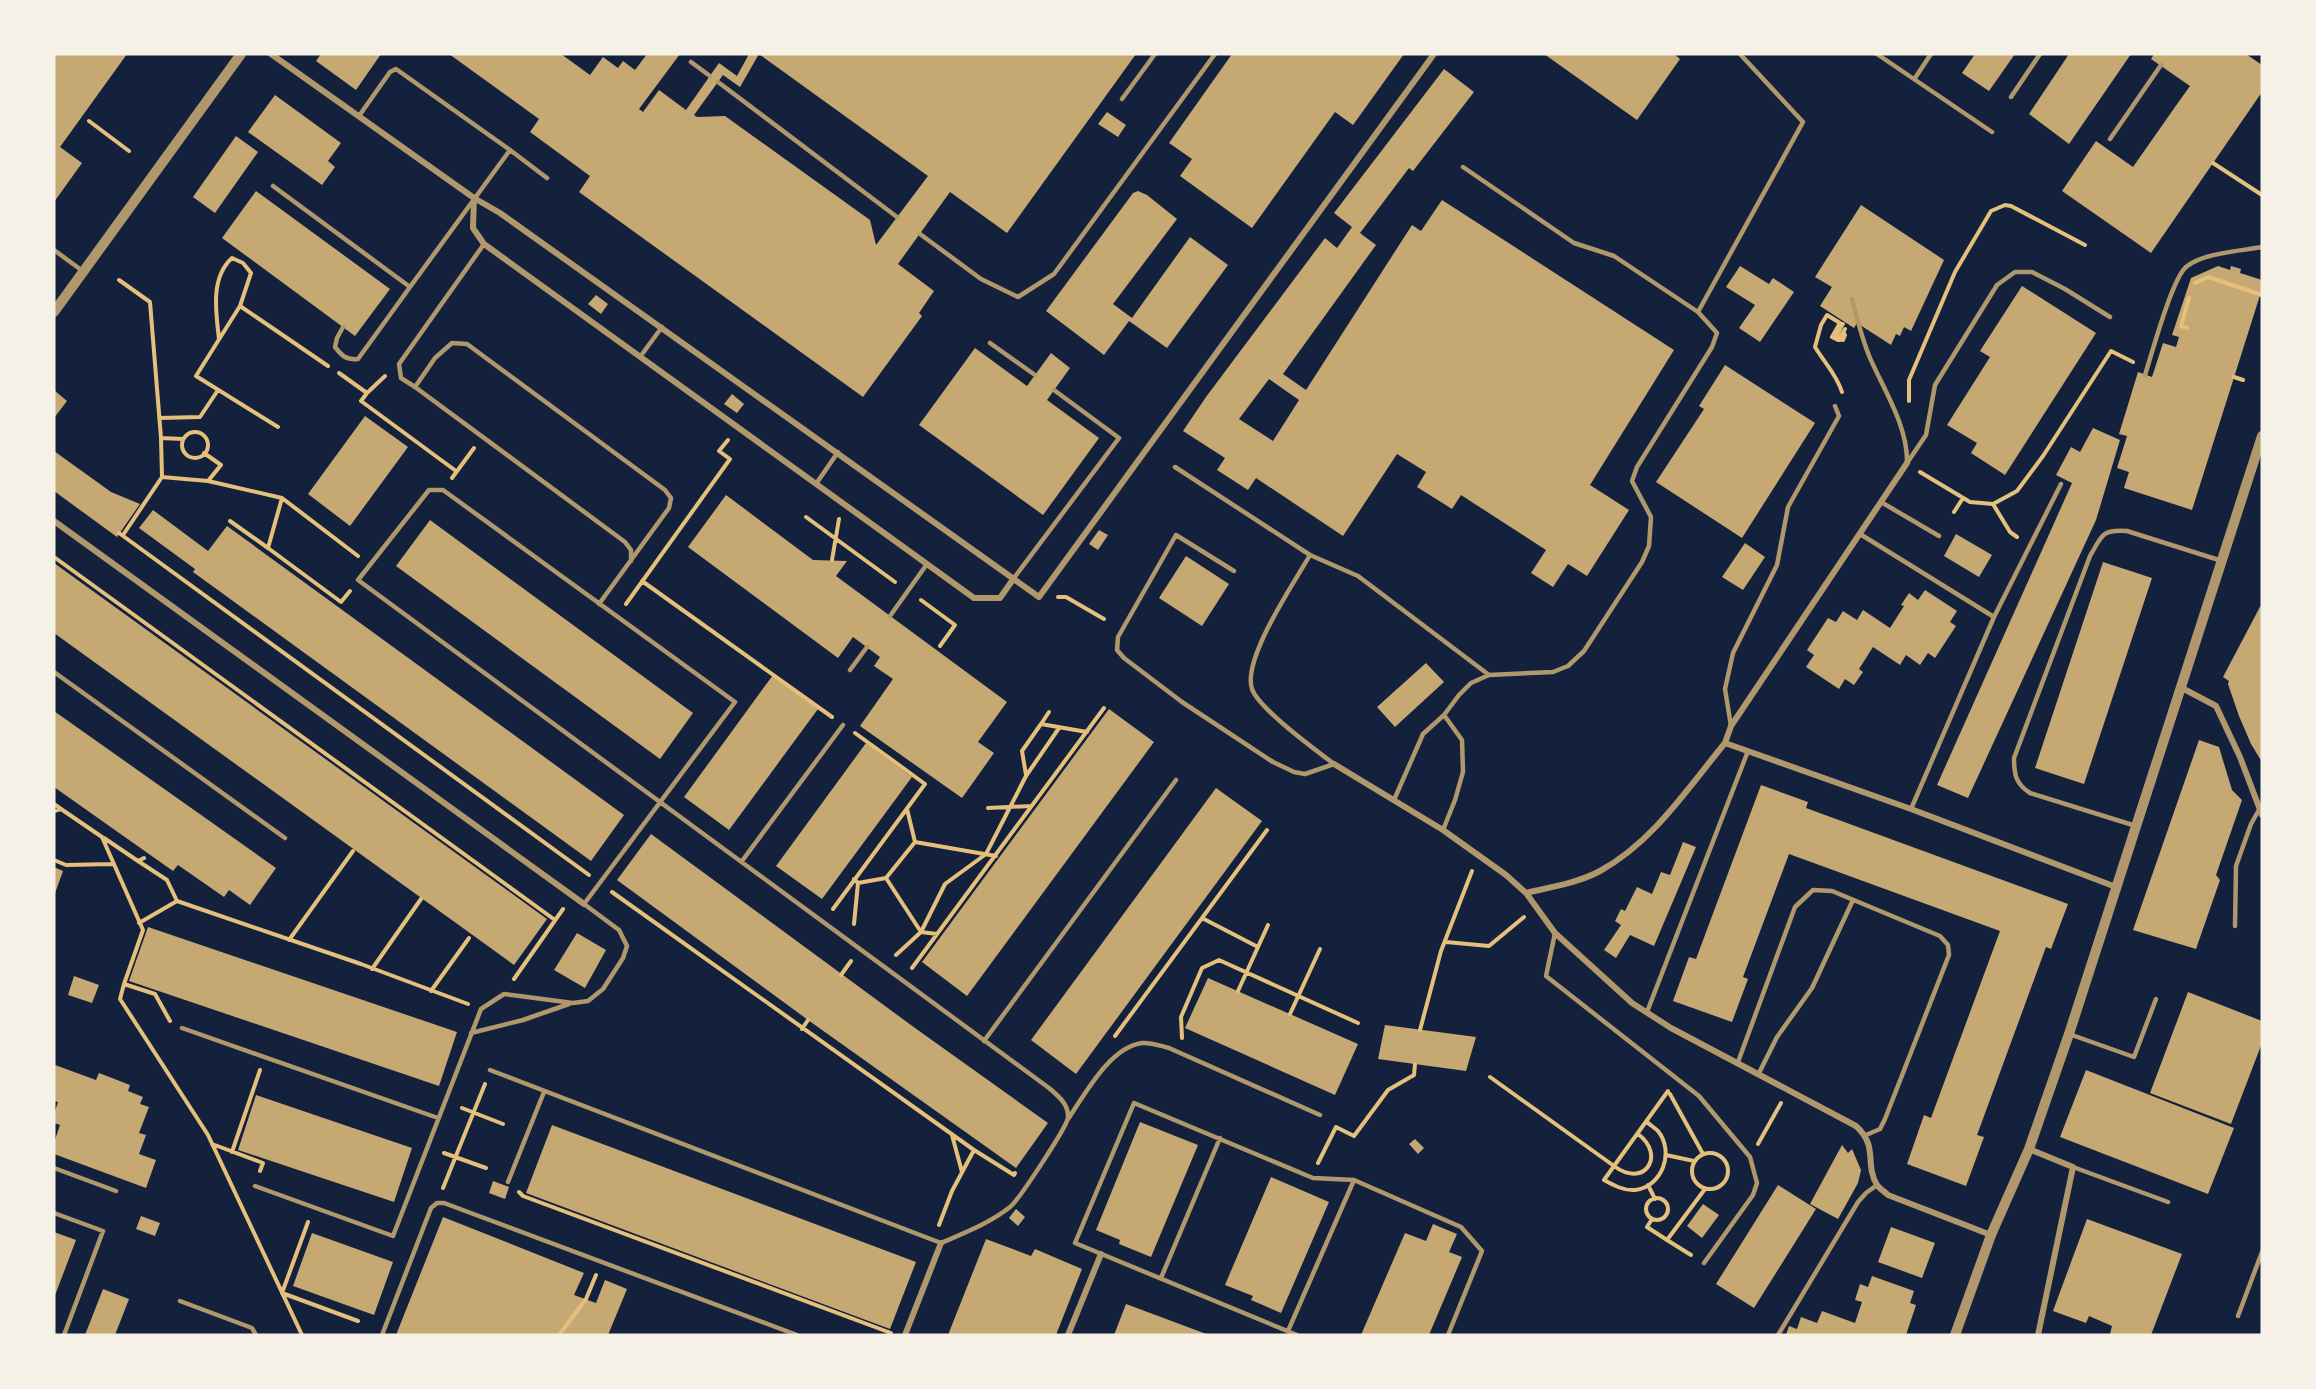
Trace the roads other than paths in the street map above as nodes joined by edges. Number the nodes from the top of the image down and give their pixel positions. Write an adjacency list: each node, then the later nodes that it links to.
1 (241, 54): 30 (street)
2 (271, 54): 17 (street)
3 (1155, 54): 16 (lane)
4 (1215, 54): 26 (lane)
5 (1434, 54): 60 (street)
6 (1740, 54): 34 (lane)
7 (1877, 54): 13 (lane)
8 (1931, 54): 13 (lane)
9 (2040, 54): 15 (lane)
10 (691, 62): 12 (lane)
11 (2161, 65): 19 (lane)
12 (710, 76)
13 (1915, 78): 18 (lane)
14 (718, 82): 25 (lane)
15 (2011, 97)
16 (1122, 99)
17 (359, 116): 20 (lane); 24 (street)
18 (1992, 132)
19 (2110, 139)
20 (510, 150): 22 (lane); 24 (lane)
21 (1464, 167): 34 (lane)
22 (547, 178)
23 (273, 186): 31 (lane)
24 (474, 198): 27 (street); 31 (lane); 37 (street)
25 (897, 217)
26 (920, 234)
27 (484, 244): 39 (street); 42 (lane)
28 (2262, 247): 41 (lane)
29 (54, 250): 30 (lane)
30 (84, 272): 33 (street)
31 (410, 287): 36 (lane)
32 (1852, 299): 47 (lane)
33 (54, 312)
34 (1698, 312): 67 (lane)
35 (2110, 317): 47 (lane)
36 (343, 327)
37 (662, 327): 39 (lane); 46 (street)
38 (990, 343): 40 (lane)
39 (640, 357): 49 (street)
40 (1035, 375)
41 (2145, 375)
42 (414, 387): 56 (lane); 56 (lane)
43 (1054, 390): 60 (lane)
44 (1835, 406): 71 (lane)
45 (2262, 436): 57 (street)
46 (838, 452): 49 (lane); 60 (street)
47 (1907, 463): 51 (street)
48 (1175, 467): 55 (lane)
49 (816, 484): 58 (street)
50 (2061, 484): 63 (lane)
51 (1881, 502): 53 (street); 54 (lane)
52 (54, 521): 87 (street)
53 (1860, 534): 63 (lane); 71 (street)
54 (1939, 536)
55 (1310, 555): 67 (lane); 74 (lane)
56 (631, 561): 61 (lane)
57 (2222, 561): 68 (street); 80 (lane)
58 (927, 564): 60 (street); 62 (lane)
59 (1234, 571): 74 (lane)
60 (1014, 579)
61 (599, 604): 77 (lane); 77 (lane)
62 (890, 616)
63 (1994, 617): 78 (lane)
64 (867, 647): 65 (lane)
65 (850, 670)
66 (54, 672): 82 (lane)
67 (1489, 675): 69 (lane)
68 (2182, 688): 79 (street); 80 (street)
69 (1444, 715): 76 (lane); 81 (lane)
70 (843, 725): 83 (lane)
71 (1731, 726): 72 (street)
72 (1725, 743): 73 (street); 85 (street)
73 (1748, 751): 78 (street); 92 (lane)
74 (1334, 764): 76 (street)
75 (1176, 780): 96 (lane)
76 (1394, 800): 81 (street)
77 (660, 802): 83 (lane); 87 (lane)
78 (1911, 809): 84 (street)
79 (2261, 812): 88 (lane)
80 (2136, 826): 84 (street)
81 (1443, 830): 85 (street)
82 (285, 838)
83 (742, 861): 96 (lane)
84 (2116, 887): 95 (street)
85 (1526, 893): 89 (street)
86 (1853, 900): 97 (lane); 99 (lane); 104 (lane)
87 (584, 904): 91 (lane)
88 (2235, 926)
89 (1555, 933): 92 (street); 120 (lane)
90 (2156, 999): 95 (lane)
91 (573, 1003): 94 (lane); 94 (lane)
92 (1647, 1012): 97 (street)
93 (182, 1028): 102 (lane)
94 (471, 1033): 102 (lane)
95 (2069, 1034): 106 (street)
96 (984, 1041): 103 (lane)
97 (1738, 1062): 99 (street)
98 (490, 1070): 100 (lane)
99 (1759, 1073): 104 (street)
100 (544, 1092): 110 (lane); 117 (lane)
101 (1320, 1115): 103 (lane)
102 (438, 1118): 112 (lane)
103 (1068, 1119): 117 (lane)
104 (1866, 1135): 111 (street)
105 (1220, 1138): 109 (lane); 119 (lane); 121 (lane)
106 (2029, 1149): 107 (street); 116 (street)
107 (2073, 1167): 114 (lane); 135 (street)
108 (54, 1168): 113 (lane)
109 (1354, 1180): 124 (lane); 132 (lane)
110 (508, 1182)
111 (1877, 1185): 116 (street); 133 (lane)
112 (255, 1186)
113 (116, 1191)
114 (2168, 1202)
115 (54, 1213): 125 (lane)
116 (1992, 1235): 134 (street)
117 (941, 1243): 129 (street)
118 (2262, 1252): 123 (lane)
119 (1101, 1254): 121 (lane); 130 (street)
120 (1704, 1263)
121 (1161, 1278): 124 (lane)
122 (180, 1301): 126 (lane)
123 (2238, 1316)
124 (1288, 1331): 131 (lane)
125 (64, 1335)
126 (256, 1335)
127 (382, 1335): 128 (lane)
128 (797, 1335)
129 (905, 1335)
130 (1068, 1335)
131 (1297, 1335)
132 (1448, 1335)
133 (1778, 1335)
134 (1954, 1335)
135 (2038, 1335)

